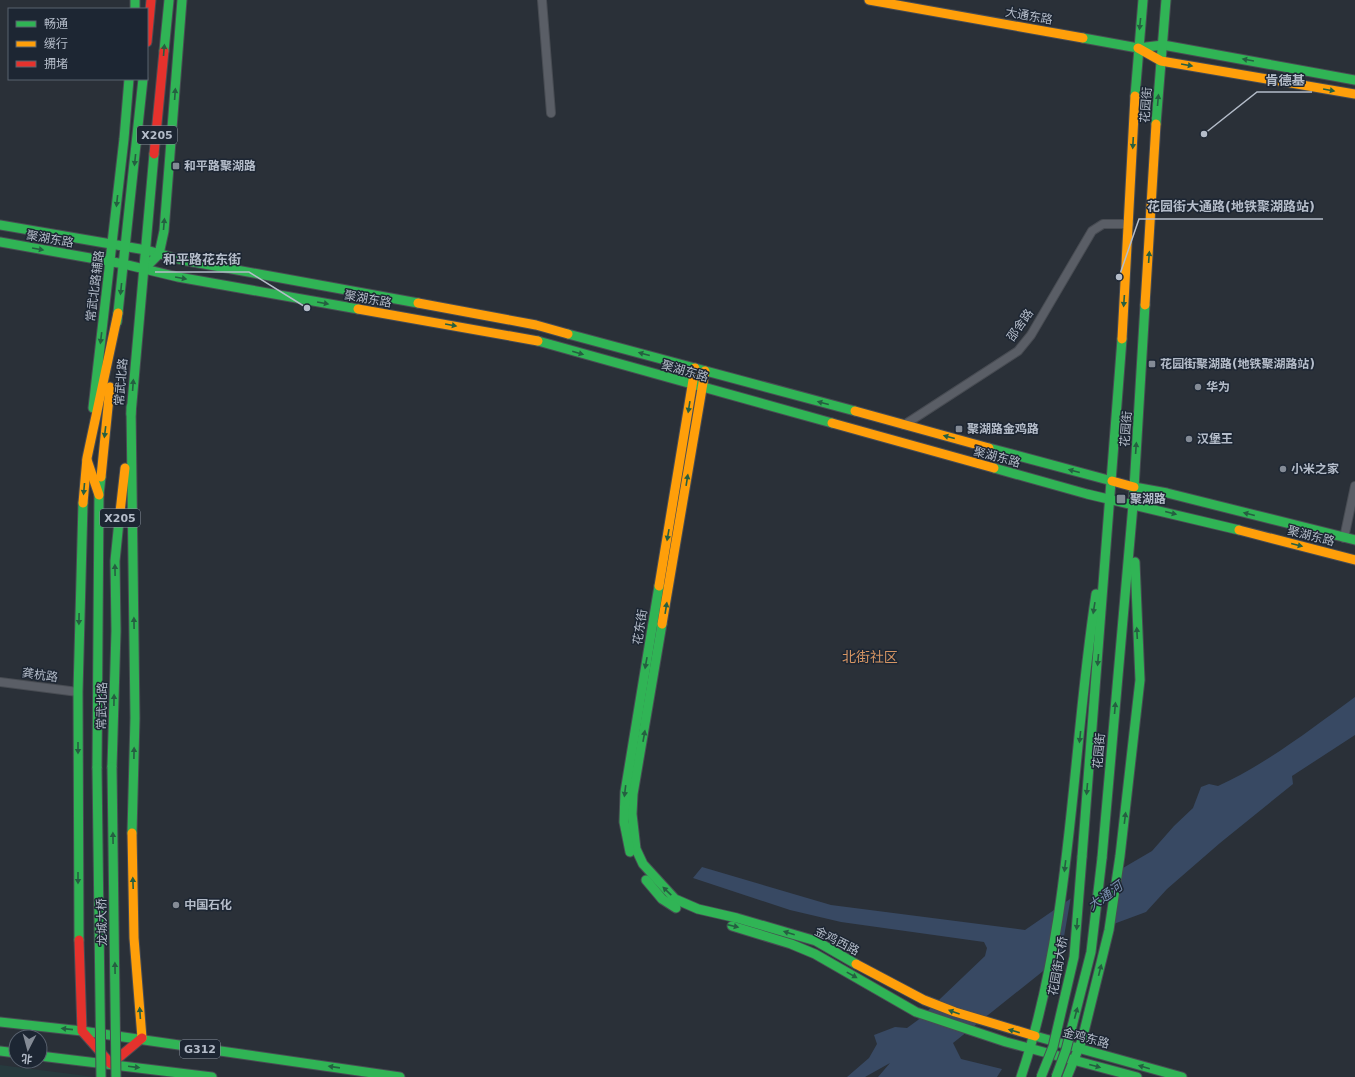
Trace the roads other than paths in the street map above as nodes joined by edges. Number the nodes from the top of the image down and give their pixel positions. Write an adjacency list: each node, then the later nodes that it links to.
1 (151, 0): 8 (main road)
2 (169, 0): 22 (main road, 常武北路 / X205, one-way to 2)
3 (182, 0): 23 (main road, one-way to 3)
4 (542, 0): 16 (street)
5 (869, 0): 10 (main road, 大通东路)
6 (1143, 0): 10 (main road, 花园街, one-way to 10)
7 (1166, 0): 9 (main road, 花园街)
8 (148, 32)
9 (1163, 45): 10 (main road, 大通东路); 11 (main road, 花园街); 14 (main road, 大通东路, one-way to 9)
10 (1138, 48): 11 (main road, 大通东路); 17 (main road, 花园街, one-way to 17)
11 (1161, 61): 15 (main road, 大通东路, one-way to 15); 37 (main road, 花园街, one-way to 11)
12 (129, 80): 20 (main road, 常武北路辅路, one-way to 20)
13 (143, 80): 21 (main road, 常武北路 / X205, one-way to 21)
14 (1355, 80)
15 (1355, 94)
16 (551, 113)
17 (1129, 224): 33 (street, 邵舍路); 35 (main road, 花园街, one-way to 35)
18 (0, 225): 20 (main road, 聚湖东路)
19 (0, 242): 24 (main road, 聚湖东路, one-way to 24)
20 (112, 244): 21 (main road, 聚湖东路); 24 (main road, 常武北路辅路)
21 (126, 246): 22 (main road, 聚湖东路); 25 (main road, 常武北路 / X205)
22 (146, 250): 23 (main road, 聚湖东路); 26 (main road, 常武北路 / X205)
23 (159, 254): 26 (main road); 28 (main road, 聚湖东路, one-way to 23)
24 (110, 262): 25 (main road, 聚湖东路); 34 (main road, 常武北路辅路, one-way to 34)
25 (124, 264): 26 (main road, 聚湖东路); 27 (main road, 常武北路 / X205, one-way to 27)
26 (143, 270): 30 (main road, 聚湖东路, one-way to 30); 32 (main road, 常武北路 / X205, one-way to 26)
27 (118, 313): 34 (main road); 38 (main road, 常武北路 / X205, one-way to 38)
28 (695, 368): 29 (main road, 聚湖东路); 30 (main road, 花东街)
29 (705, 371): 31 (main road, 花东街); 33 (main road, 聚湖东路, one-way to 29)
30 (692, 385): 31 (main road, 聚湖东路); 49 (main road, 花东街, one-way to 49)
31 (703, 388): 39 (main road, 聚湖东路); 49 (main road, 花东街, one-way to 31)
32 (131, 407): 46 (main road, 常武北路 / X205, one-way to 32); 55 (main road, one-way to 32)
33 (904, 425): 35 (main road, 聚湖东路, one-way to 33)
34 (87, 458): 38 (main road, 常武北路辅路); 45 (main road, one-way to 45)
35 (1112, 482): 37 (main road, 聚湖东路); 39 (main road, 花园街)
36 (1355, 486): 41 (street)
37 (1134, 487): 40 (main road, 花园街); 41 (main road, 聚湖东路, one-way to 37)
38 (99, 495): 47 (main road, 常武北路 / X205)
39 (1111, 500): 40 (main road, 聚湖东路); 48 (main road, 花园街, one-way to 48); 54 (main road, one-way to 54)
40 (1133, 505): 43 (main road, 聚湖东路, one-way to 43); 56 (main road, one-way to 40); 67 (main road, 花园街, one-way to 40, bridge)
41 (1344, 538): 42 (main road, 聚湖东路)
42 (1355, 540)
43 (1355, 560)
44 (0, 682): 45 (street, 龚杭路)
45 (78, 692): 52 (main road, one-way to 52)
46 (112, 767): 62 (main road, 龙城大桥, one-way to 46, bridge)
47 (97, 768): 61 (main road, 龙城大桥, bridge)
48 (1082, 857): 66 (main road, 花园街大桥, one-way to 66, bridge)
49 (652, 882): 51 (main road, 金鸡西路, one-way to 49); 53 (main road, 金鸡西路, one-way to 53)
50 (0, 1022): 52 (main road, G312, one-way to 50)
51 (985, 1022): 54 (main road, 金鸡东路, one-way to 51)
52 (82, 1031): 55 (main road, G312); 60 (main road)
53 (974, 1032): 57 (main road, 金鸡东路)
54 (1034, 1036): 56 (main road, 金鸡东路); 57 (main road)
55 (142, 1040): 60 (main road); 64 (main road, G312, one-way to 55)
56 (1078, 1048): 59 (main road); 70 (main road, 金鸡东路, one-way to 56)
57 (1030, 1049): 59 (main road, 金鸡东路); 65 (main road)
58 (48, 1057): 60 (main road, G312)
59 (1074, 1060): 68 (main road); 69 (main road, 金鸡东路, one-way to 69)
60 (111, 1064): 63 (main road, G312, one-way to 63)
61 (101, 1077)
62 (116, 1077)
63 (212, 1077)
64 (400, 1077)
65 (1020, 1077)
66 (1041, 1077)
67 (1056, 1077)
68 (1067, 1077)
69 (1137, 1077)
70 (1182, 1077)

